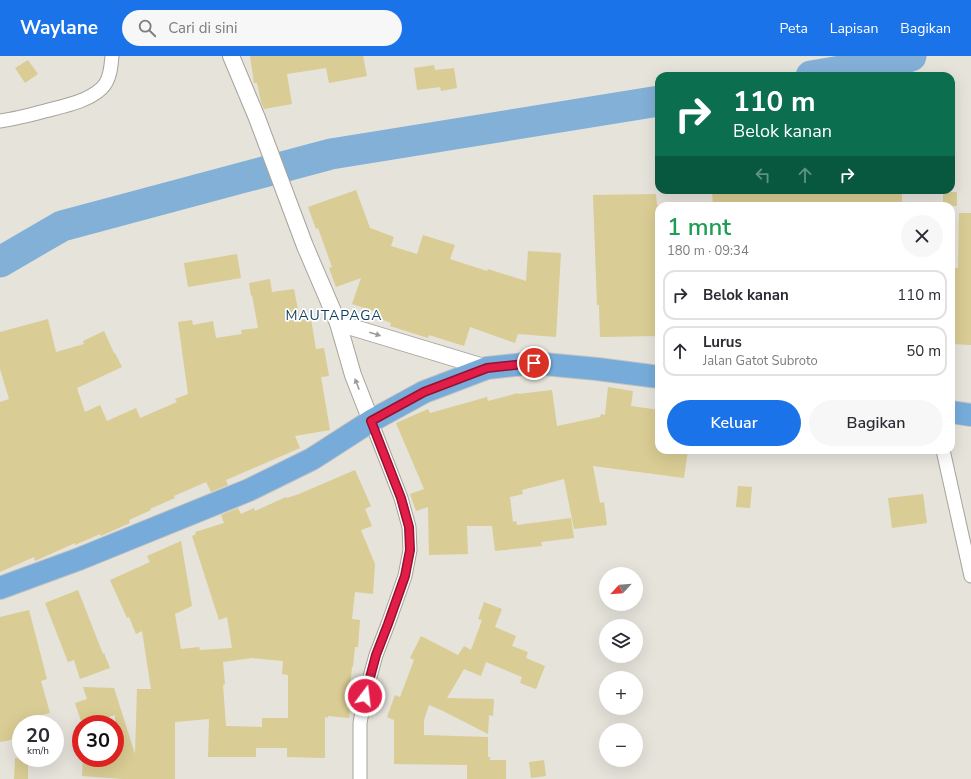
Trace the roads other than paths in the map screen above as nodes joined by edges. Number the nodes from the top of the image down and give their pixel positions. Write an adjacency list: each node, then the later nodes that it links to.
1 (112, 56): 3 (street)
2 (231, 56): 4 (street)
3 (0, 120)
4 (338, 323): 5 (street, one-way to 5); 9 (street, one-way to 4)
5 (487, 368): 6 (highway); 9 (highway)
6 (655, 377)
7 (955, 413): 8 (highway)
8 (971, 415)
9 (371, 421): 12 (highway); 13 (street)
10 (944, 454): 11 (street)
11 (971, 576)
12 (0, 588)
13 (360, 779)

